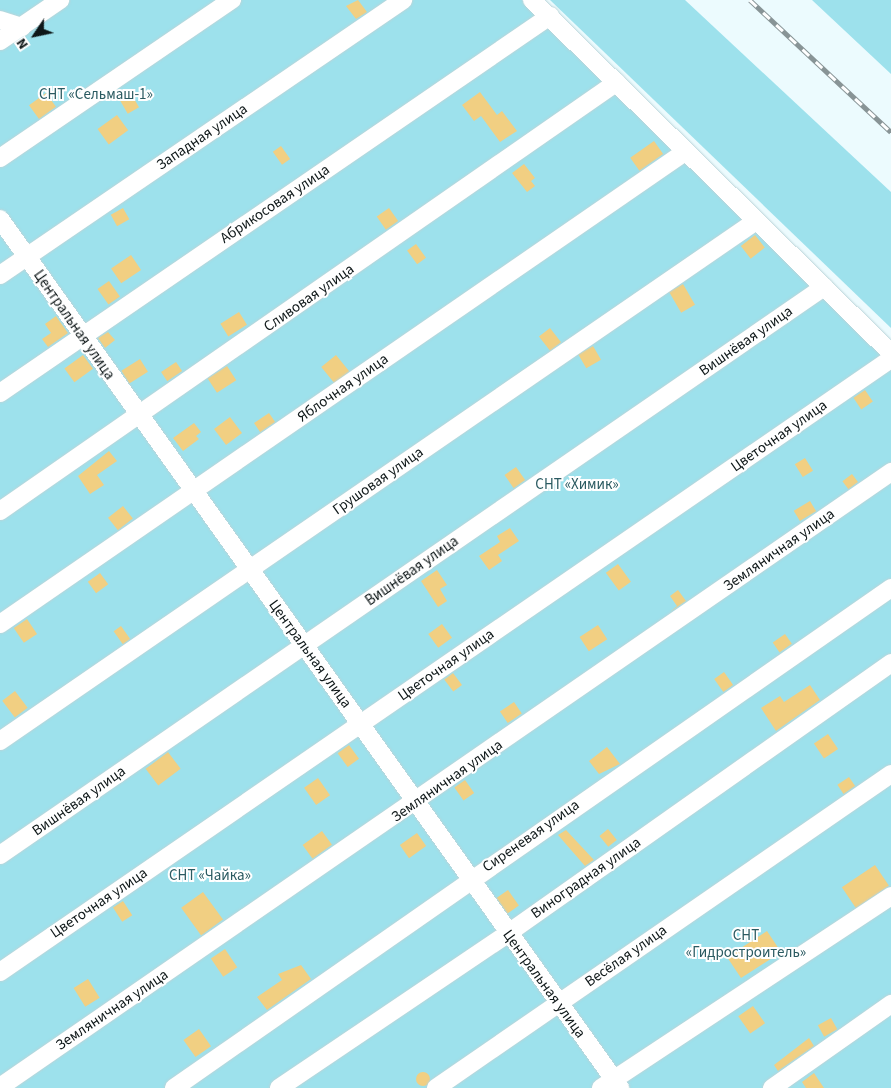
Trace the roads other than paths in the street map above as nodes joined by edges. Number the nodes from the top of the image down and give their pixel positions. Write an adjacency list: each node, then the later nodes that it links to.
1 (60, 0): 7 (street)
2 (232, 0): 11 (street)
3 (403, 0): 14 (street, Западная улица)
4 (532, 0): 5 (street)
5 (550, 16): 9 (street); 17 (street, Абрикосовая улица)
6 (0, 20): 7 (street)
7 (22, 27): 8 (street)
8 (0, 41)
9 (617, 82): 10 (street); 21 (street, Сливовая улица)
10 (685, 152): 13 (street); 23 (street, Яблочная улица)
11 (0, 158)
12 (0, 219): 14 (street, Центральная улица)
13 (756, 221): 16 (street); 25 (street, Грушовая улица)
14 (26, 257): 15 (street, Западная улица); 17 (street, Центральная улица)
15 (0, 275)
16 (824, 287): 18 (street); 28 (street, Вишнёвая улица)
17 (81, 337): 20 (street, Абрикосовая улица); 21 (street, Центральная улица)
18 (891, 353)
19 (891, 359): 30 (street, Цветочная улица)
20 (0, 392)
21 (140, 416): 23 (street, Центральная улица); 24 (street, Сливовая улица)
22 (891, 472): 33 (street, Земляничная улица)
23 (192, 492): 25 (street, Центральная улица); 27 (street, Яблочная улица)
24 (0, 511)
25 (250, 570): 28 (street, Центральная улица); 31 (street, Грушовая улица)
26 (891, 588): 35 (street, Сиреневая улица)
27 (0, 624)
28 (304, 646): 30 (street, Центральная улица); 34 (street, Вишнёвая улица)
29 (891, 663): 37 (street, Виноградная улица)
30 (361, 724): 33 (street, Центральная улица); 38 (street, Цветочная улица)
31 (0, 741)
32 (891, 774): 39 (street, Весёлая улица)
33 (416, 803): 35 (street, Центральная улица); 42 (street, Земляничная улица)
34 (0, 855)
35 (470, 878): 37 (street, Центральная улица); 43 (street, Сиреневая улица)
36 (891, 896): 41 (street)
37 (507, 934): 39 (street, Центральная улица); 44 (street, Виноградная улица)
38 (0, 972)
39 (558, 1004): 41 (street, Центральная улица); 45 (street, Весёлая улица)
40 (891, 1004): 46 (street)
41 (612, 1085)
42 (0, 1087)
43 (174, 1088)
44 (279, 1088)
45 (436, 1088)
46 (772, 1088)

